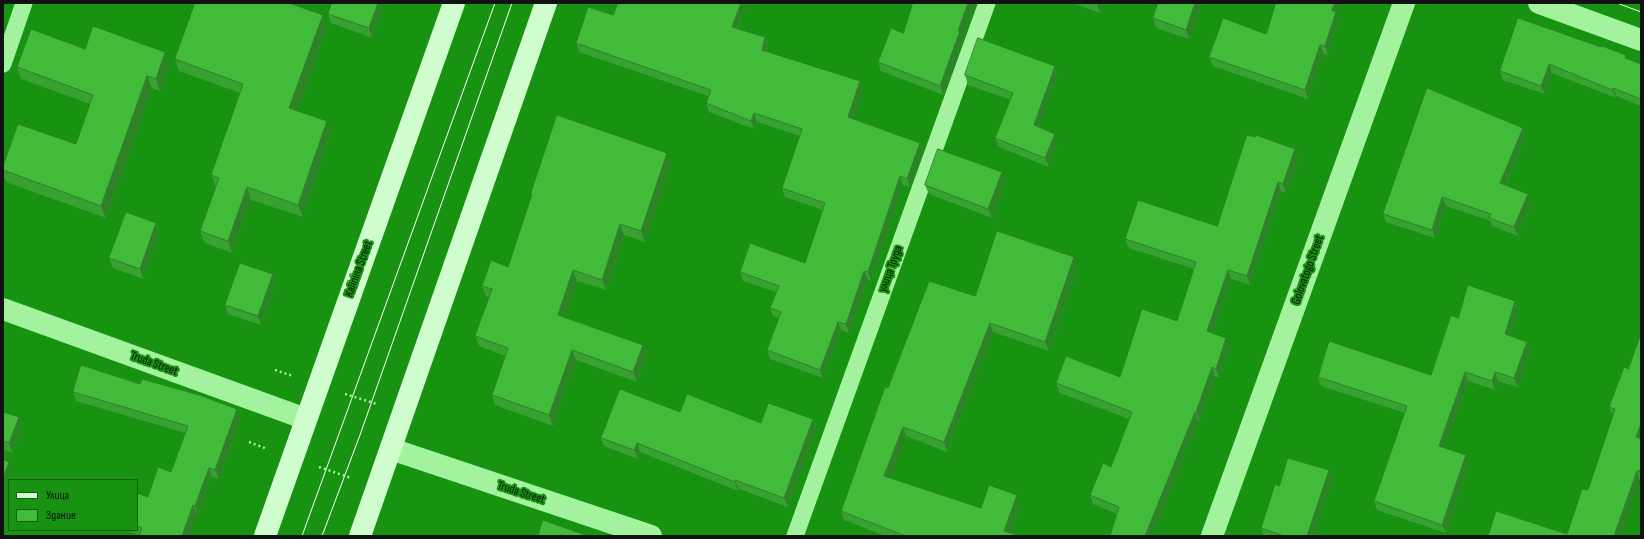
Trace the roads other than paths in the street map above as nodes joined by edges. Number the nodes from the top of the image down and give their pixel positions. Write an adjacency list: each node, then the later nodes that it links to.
1 (24, 3): 8 (lane)
2 (454, 3): 10 (main road, Kalinina Street)
3 (546, 3): 11 (main road)
4 (986, 3): 15 (lane, улица Труда)
5 (1404, 3): 16 (street, Golovatogo Street)
6 (1539, 3): 7 (street)
7 (1641, 40)
8 (3, 64)
9 (3, 309): 10 (street, Truda Street)
10 (306, 419): 12 (main road, Kalinina Street)
11 (391, 449): 13 (main road); 14 (street, Truda Street)
12 (265, 536)
13 (360, 536)
14 (651, 536)
15 (795, 536)
16 (1212, 536)

